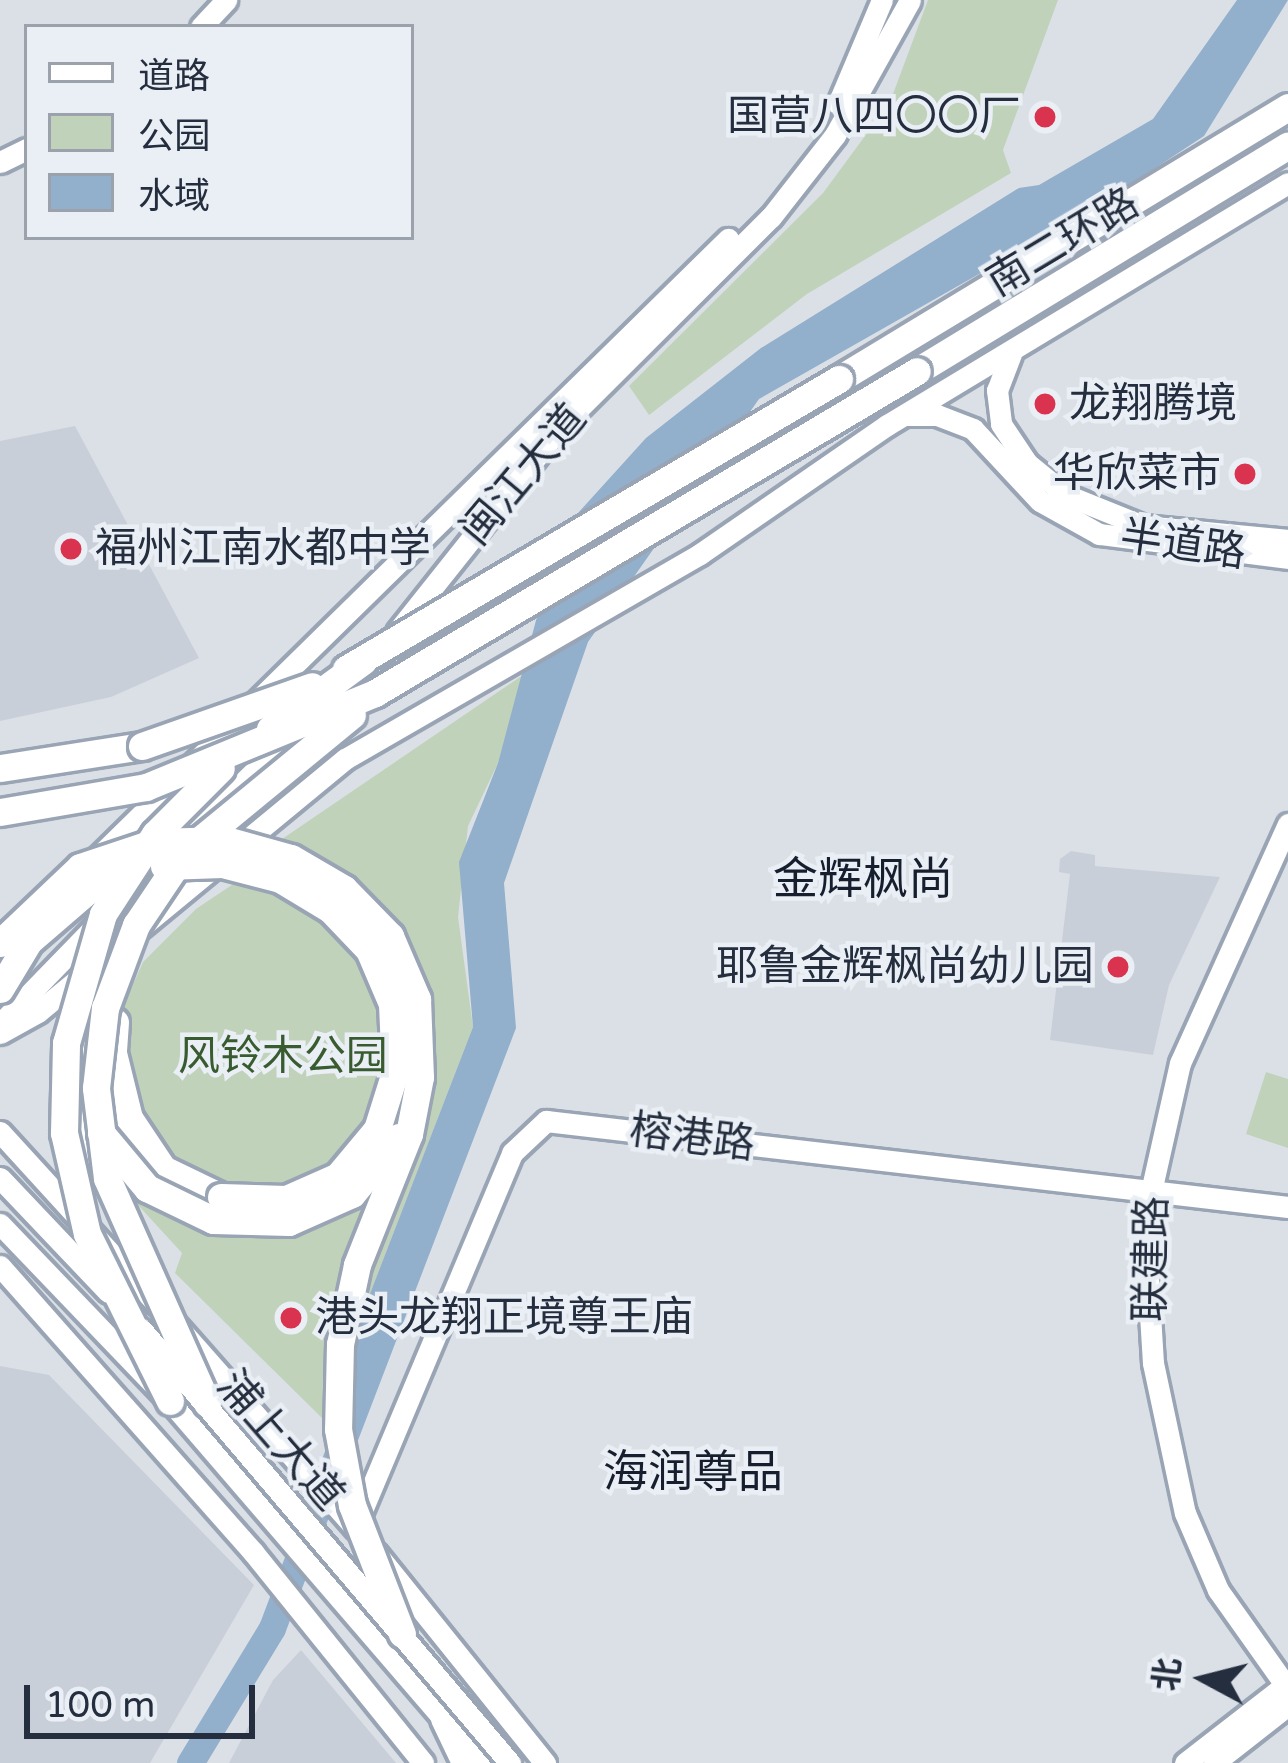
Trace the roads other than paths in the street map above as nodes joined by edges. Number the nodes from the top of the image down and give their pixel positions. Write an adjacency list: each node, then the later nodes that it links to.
1 (226, 0): 4 (main road)
2 (882, 0): 24 (main road, 闽江大道)
3 (910, 0): 16 (main road, 闽江大道)
4 (204, 24)
5 (1288, 91): 9 (highway)
6 (1288, 107): 9 (highway, 南二环路)
7 (1288, 146): 11 (highway, 南二环路)
8 (1288, 166): 11 (highway)
9 (1182, 171): 17 (highway, 南二环路, bridge)
10 (1288, 183): 12 (main road)
11 (1196, 201): 18 (highway, 南二环路, bridge)
12 (1012, 353): 13 (main road); 14 (main road, 半道路)
13 (905, 415): 15 (main road, 半道路); 22 (main road)
14 (1288, 540)
15 (1288, 558)
16 (407, 622): 22 (main road); 28 (main road, 闽江大道)
17 (363, 661): 19 (highway, bridge); 27 (highway, bridge)
18 (375, 693): 20 (highway, bridge); 25 (highway, bridge)
19 (0, 768)
20 (0, 812)
21 (1288, 824): 32 (main road, 联建路)
22 (248, 835): 25 (main road)
23 (0, 943): 29 (highway, bridge)
24 (0, 952)
25 (120, 952): 26 (highway, bridge); 28 (main road); 35 (main road); 40 (highway, bridge)
26 (0, 989)
27 (72, 1000): 29 (highway, bridge); 39 (highway, bridge)
28 (0, 1028)
29 (420, 1076): 42 (highway, bridge)
30 (0, 1132): 35 (main road, 浦上大道)
31 (0, 1178): 40 (main road, bridge)
32 (1151, 1192): 33 (main road, 榕港路); 41 (main road, 榕港路); 43 (main road, 联建路)
33 (1288, 1207)
34 (0, 1224): 39 (main road, bridge)
35 (92, 1232): 41 (main road, 浦上大道)
36 (0, 1266): 38 (main road)
37 (0, 1277): 38 (main road)
38 (27, 1292): 45 (main road)
39 (170, 1401): 44 (main road)
40 (207, 1403): 42 (main road, bridge)
41 (348, 1519): 49 (main road, 浦上大道)
42 (402, 1634): 48 (main road, bridge)
43 (1287, 1690): 50 (main road); 51 (main road)
44 (436, 1707): 46 (main road); 47 (main road)
45 (423, 1763)
46 (462, 1763)
47 (481, 1763)
48 (509, 1763)
49 (545, 1763)
50 (1184, 1763)
51 (1214, 1763)

